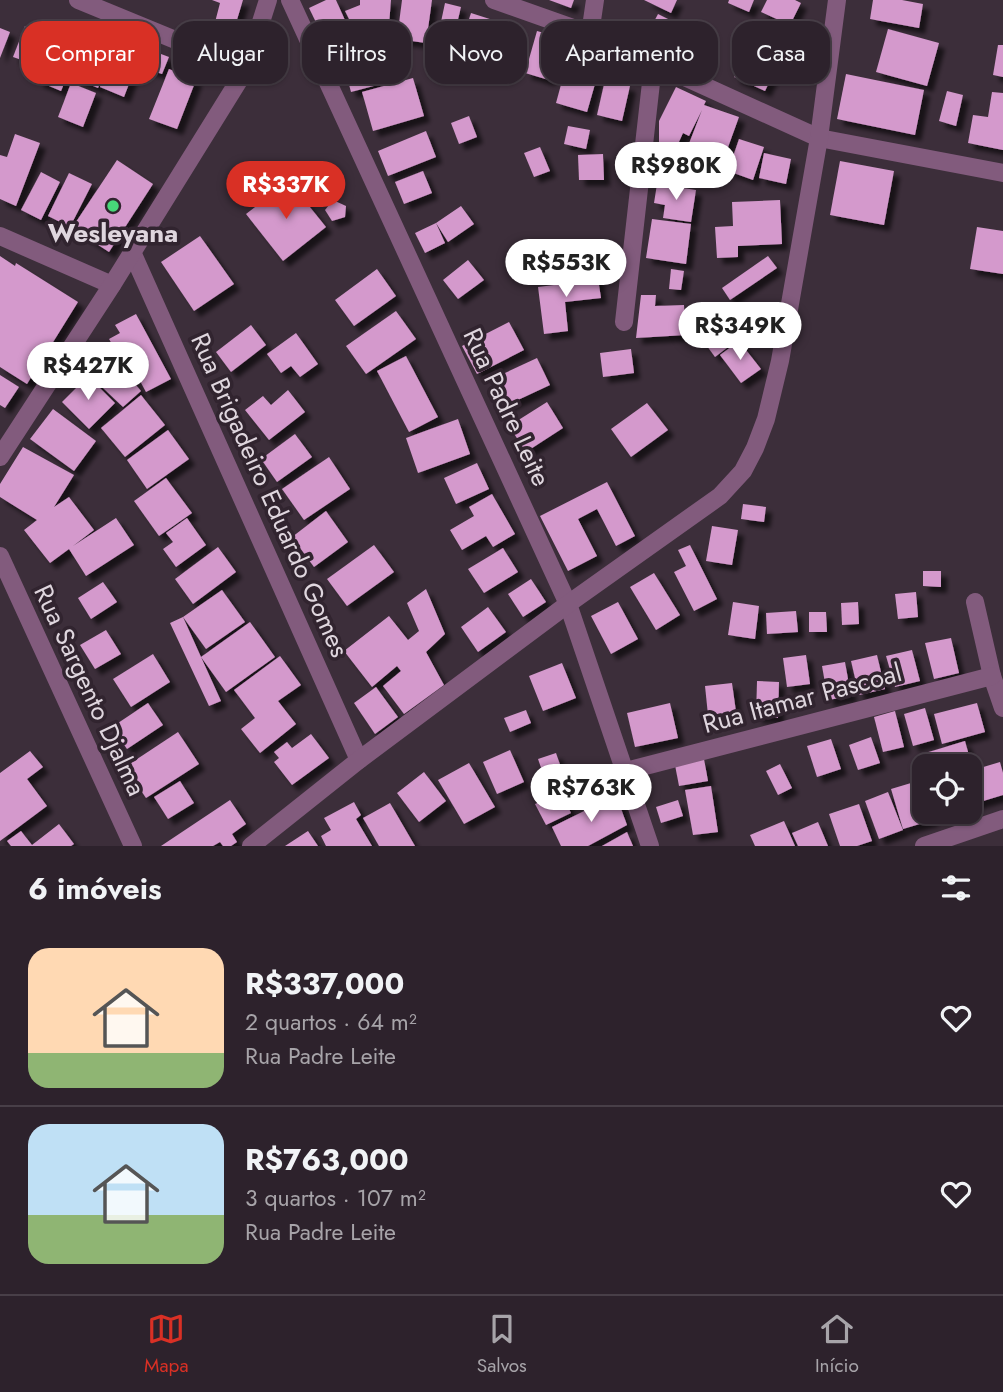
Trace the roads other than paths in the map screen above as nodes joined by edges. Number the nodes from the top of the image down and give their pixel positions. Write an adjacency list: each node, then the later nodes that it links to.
1 (78, 0): 10 (street)
2 (268, 0): 7 (street)
3 (290, 0): 23 (street, Rua Padre Leite)
4 (494, 0): 8 (street)
5 (595, 0): 9 (street)
6 (837, 0): 14 (street)
7 (261, 21)
8 (553, 21)
9 (592, 21)
10 (173, 39)
11 (237, 84): 17 (street)
12 (651, 84): 19 (street)
13 (696, 84): 14 (street)
14 (819, 138): 15 (street); 23 (street)
15 (1003, 173)
16 (0, 236): 18 (street)
17 (132, 252): 18 (street); 26 (street, Rua Brigadeiro Eduardo Gomes)
18 (112, 285): 20 (street)
19 (624, 322)
20 (0, 457)
21 (0, 556): 29 (street, Rua Sargento Djalma)
22 (975, 602): 24 (street)
23 (568, 604): 26 (street); 27 (street, Rua Padre Leite)
24 (992, 676): 25 (street); 27 (street, Rua Itamar Pascoal)
25 (1003, 708)
26 (359, 760): 30 (street)
27 (626, 771): 31 (street, Rua Padre Leite)
28 (1003, 819): 32 (street)
29 (133, 846)
30 (251, 846)
31 (650, 846)
32 (924, 846)

